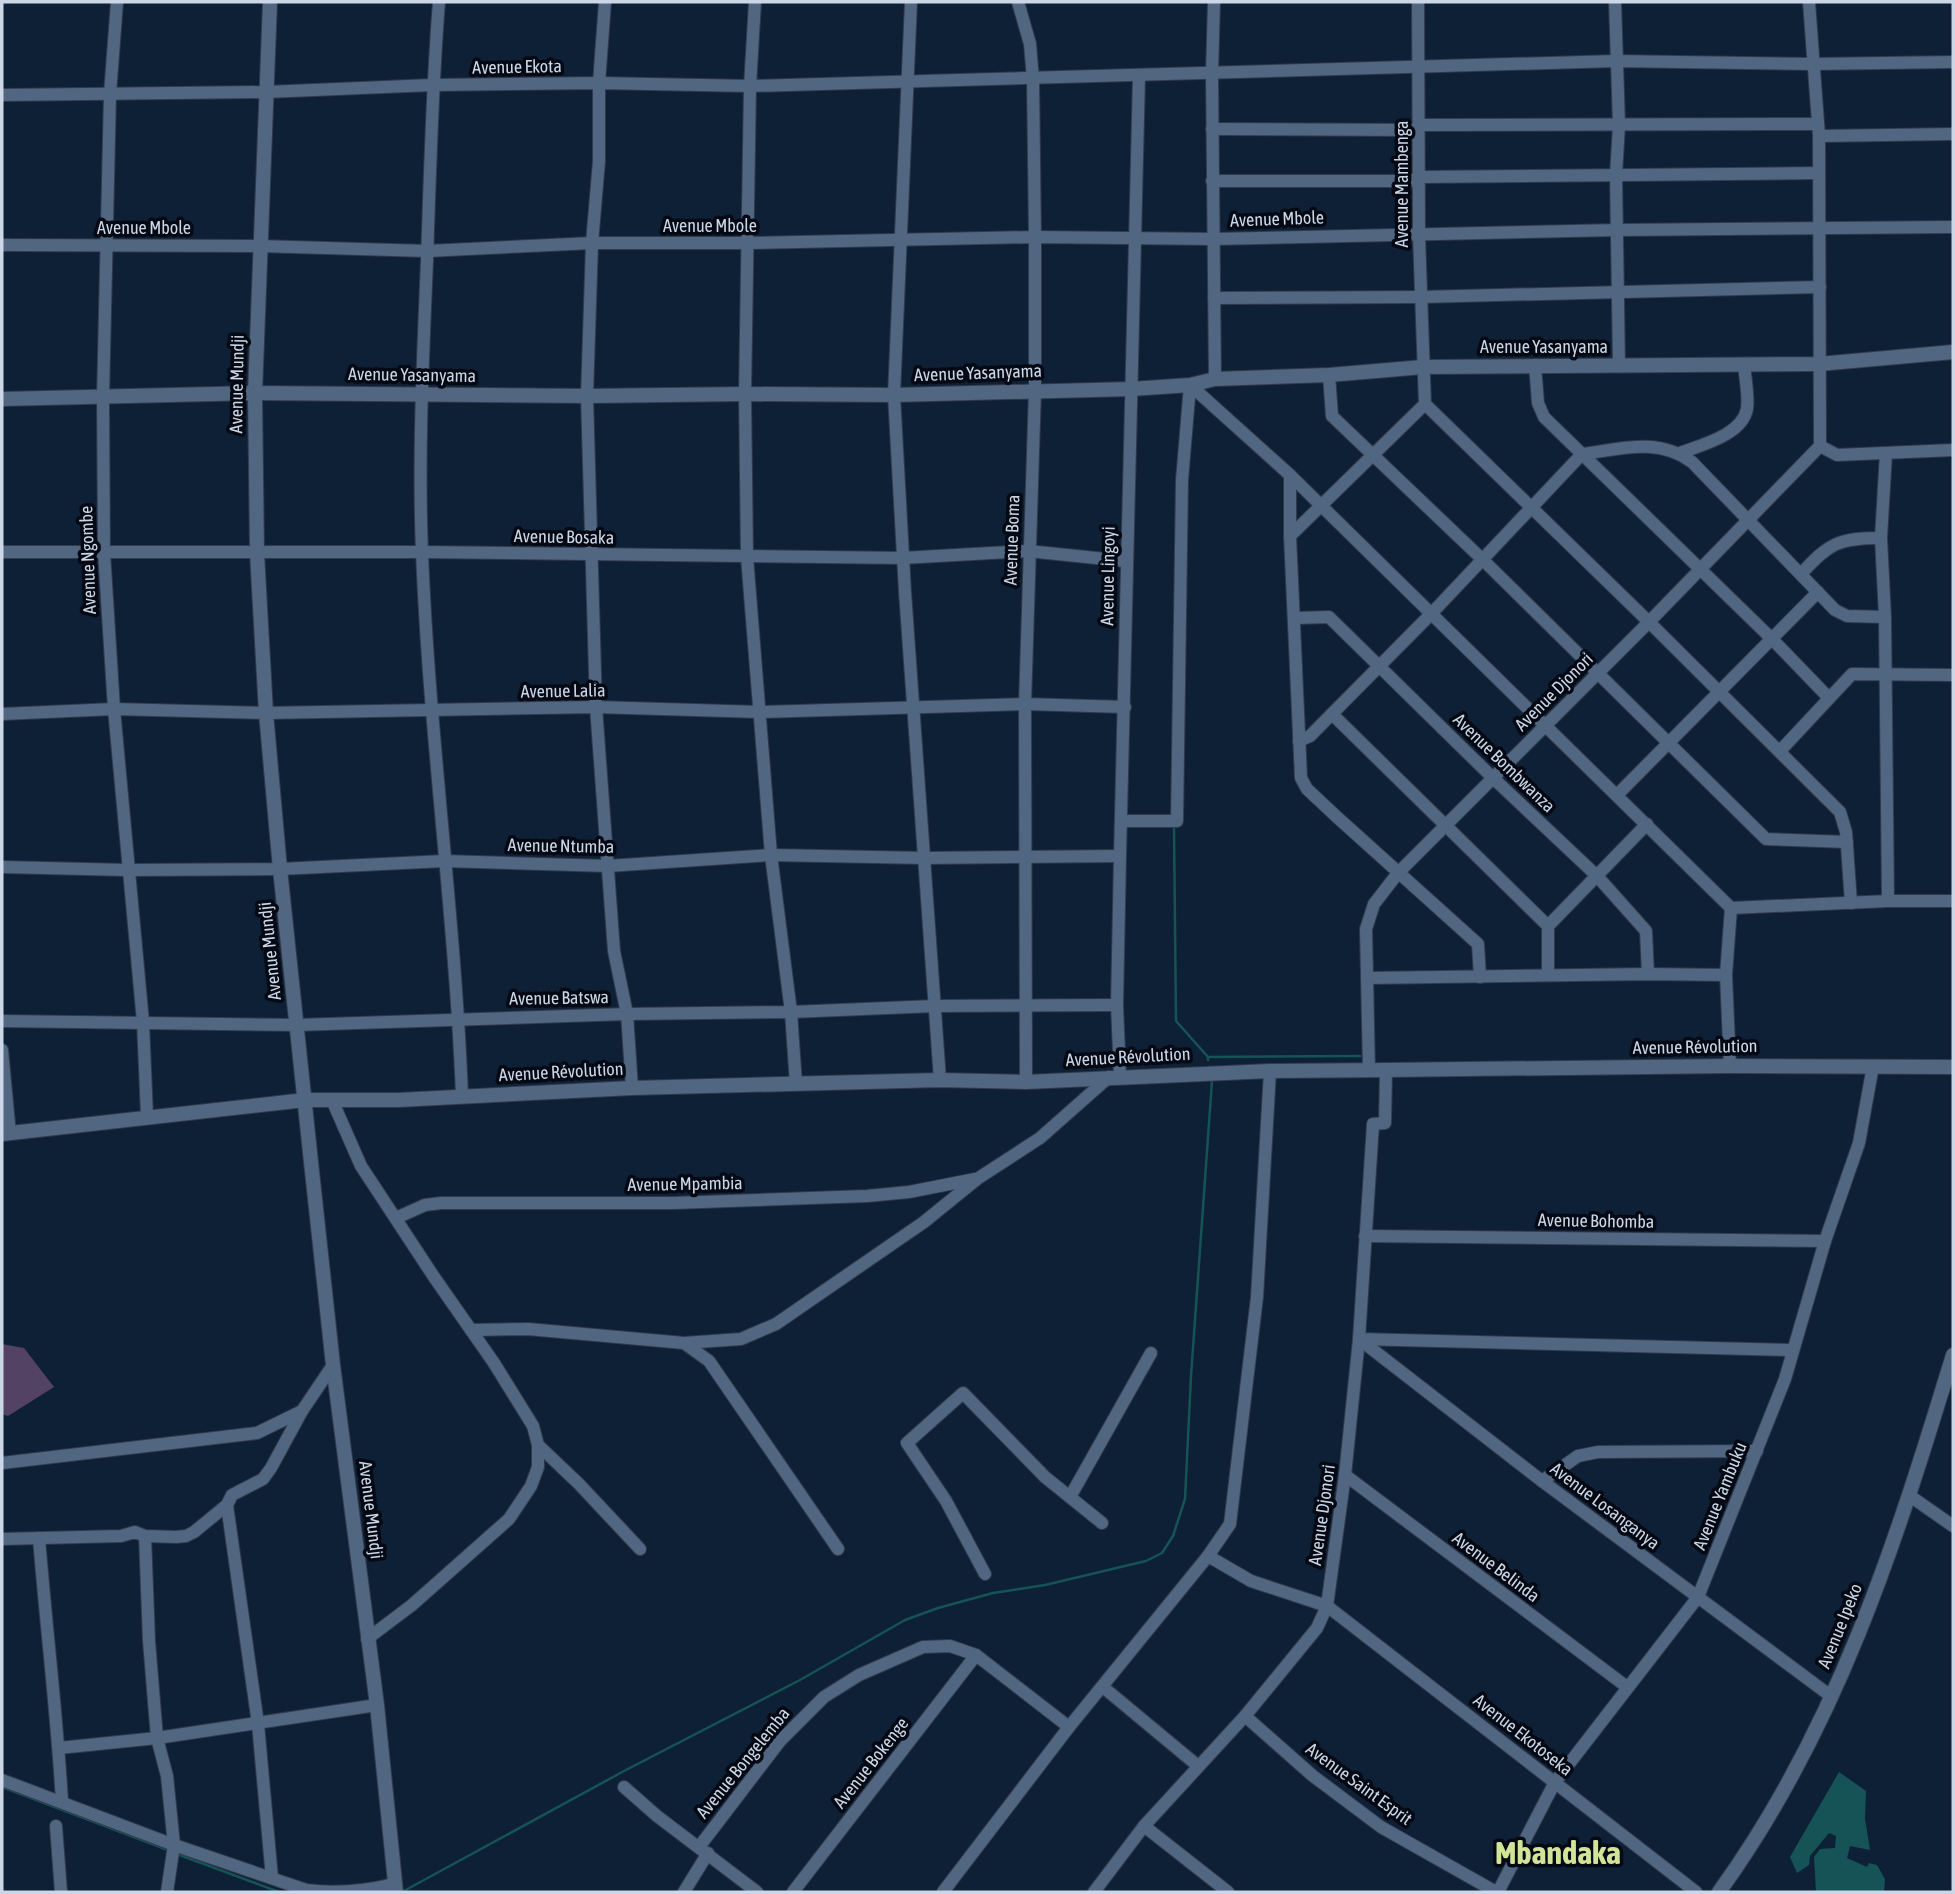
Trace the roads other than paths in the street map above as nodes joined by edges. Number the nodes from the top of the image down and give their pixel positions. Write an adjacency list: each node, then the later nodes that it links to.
1 (117, 2): 24 (street, Avenue Ngombe)
2 (270, 2): 23 (street, Avenue Mundji)
3 (439, 2): 21 (street)
4 (605, 2): 20 (street)
5 (755, 2): 22 (street)
6 (911, 2): 19 (street)
7 (1018, 2): 18 (street, Avenue Boma)
8 (1214, 2): 16 (street)
9 (1418, 2): 15 (street, Avenue Mambenga)
10 (1615, 2): 12 (street)
11 (1810, 2): 14 (street)
12 (1615, 61): 14 (street, Avenue Ekota); 15 (street, Avenue Ekota); 26 (street)
13 (1953, 61): 14 (street, Avenue Ekota)
14 (1812, 64): 29 (street)
15 (1420, 67): 16 (street, Avenue Ekota); 27 (street, Avenue Mambenga)
16 (1212, 74): 17 (street, Avenue Ekota); 28 (street)
17 (1139, 76): 18 (street, Avenue Ekota); 40 (street, Avenue Lingoyi)
18 (1033, 79): 19 (street, Avenue Ekota); 39 (street, Avenue Boma)
19 (906, 82): 22 (street, Avenue Ekota); 42 (street)
20 (599, 83): 21 (street, Avenue Ekota); 22 (street, Avenue Ekota); 43 (street)
21 (432, 85): 23 (street, Avenue Ekota); 48 (street)
22 (750, 86): 44 (street)
23 (265, 92): 24 (street, Avenue Ekota); 47 (street, Avenue Mundji)
24 (110, 94): 25 (street, Avenue Ekota); 46 (street, Avenue Ngombe)
25 (2, 96)
26 (1619, 124): 27 (street); 29 (street); 32 (street)
27 (1419, 125): 28 (street); 33 (street, Avenue Mambenga)
28 (1212, 129): 34 (street)
29 (1819, 130): 30 (street); 31 (street)
30 (1953, 134)
31 (1819, 173): 32 (street); 37 (street)
32 (1616, 175): 33 (street); 36 (street)
33 (1419, 177): 34 (street); 38 (street, Avenue Mambenga)
34 (1212, 181): 41 (street)
35 (1953, 227): 37 (street, Avenue Mbole)
36 (1618, 230): 37 (street, Avenue Mbole); 38 (street, Avenue Mbole); 50 (street)
37 (1819, 230): 49 (street)
38 (1419, 236): 41 (street, Avenue Mbole); 51 (street, Avenue Mambenga)
39 (1035, 237): 40 (street, Avenue Mbole); 42 (street, Avenue Mbole); 63 (street, Avenue Boma)
40 (1133, 237): 41 (street, Avenue Mbole); 62 (street, Avenue Lingoyi)
41 (1213, 239): 52 (street)
42 (901, 240): 44 (street, Avenue Mbole); 67 (street)
43 (592, 243): 44 (street, Avenue Mbole); 48 (street, Avenue Mbole); 68 (street)
44 (749, 243): 66 (street)
45 (2, 245): 46 (street, Avenue Mbole)
46 (108, 245): 47 (street, Avenue Mbole); 69 (street, Avenue Ngombe)
47 (259, 246): 48 (street, Avenue Mbole); 64 (street, Avenue Mundji)
48 (427, 251): 65 (street)
49 (1820, 287): 50 (street); 55 (street)
50 (1620, 292): 51 (street); 57 (street)
51 (1421, 297): 52 (street); 58 (street, Avenue Mambenga)
52 (1214, 298): 60 (street)
53 (1953, 352): 55 (street, Avenue Yasanyama)
54 (1744, 364): 55 (street, Avenue Yasanyama); 57 (street, Avenue Yasanyama); 74 (street)
55 (1819, 364): 72 (street)
56 (1535, 365): 57 (street, Avenue Yasanyama); 58 (street, Avenue Yasanyama); 76 (street)
57 (1619, 366)
58 (1423, 367): 59 (street, Avenue Yasanyama); 71 (street, Avenue Mambenga)
59 (1329, 375): 60 (street, Avenue Yasanyama); 77 (street)
60 (1215, 379): 61 (street, Avenue Yasanyama)
61 (1190, 385): 62 (street, Avenue Yasanyama); 78 (street); 124 (street)
62 (1131, 389): 63 (street, Avenue Yasanyama); 93 (street, Avenue Lingoyi)
63 (1035, 390): 67 (street, Avenue Yasanyama); 84 (street, Avenue Boma)
64 (255, 393): 65 (street, Avenue Yasanyama); 69 (street, Avenue Yasanyama); 88 (street, Avenue Mundji)
65 (422, 393): 68 (street, Avenue Yasanyama); 87 (street)
66 (745, 394): 67 (street, Avenue Yasanyama); 68 (street, Avenue Yasanyama); 90 (street)
67 (894, 395): 91 (street)
68 (587, 397): 89 (street)
69 (103, 398): 70 (street, Avenue Yasanyama); 86 (street, Avenue Ngombe)
70 (2, 399)
71 (1425, 404): 77 (street); 80 (street)
72 (1820, 446): 75 (street); 81 (street, Avenue Djonori)
73 (1953, 450): 75 (street)
74 (1680, 453): 76 (street); 81 (street)
75 (1886, 453): 83 (street)
76 (1582, 454): 80 (street); 94 (street)
77 (1374, 456): 79 (street); 92 (street)
78 (1290, 475): 79 (street); 82 (street)
79 (1321, 507): 82 (street); 97 (street)
80 (1532, 508): 92 (street); 100 (street)
81 (1749, 520): 94 (street, Avenue Djonori); 95 (street)
82 (1290, 536): 99 (street)
83 (1881, 538): 95 (street); 98 (street)
84 (1028, 551): 91 (street, Avenue Bosaka); 93 (street, Avenue Bosaka); 108 (street, Avenue Boma)
85 (2, 552): 86 (street, Avenue Bosaka)
86 (104, 552): 88 (street, Avenue Bosaka); 111 (street, Avenue Ngombe)
87 (422, 552): 88 (street, Avenue Bosaka); 89 (street, Avenue Bosaka); 113 (street)
88 (257, 553): 115 (street, Avenue Mundji)
89 (591, 555): 90 (street, Avenue Bosaka); 109 (street)
90 (747, 557): 91 (street, Avenue Bosaka); 114 (street)
91 (902, 558): 112 (street)
92 (1483, 560): 97 (street); 103 (street)
93 (1125, 561): 110 (street, Avenue Lingoyi)
94 (1700, 570): 100 (street, Avenue Djonori); 101 (street)
95 (1801, 574): 96 (street)
96 (1818, 592): 98 (street); 101 (street)
97 (1432, 614): 102 (street); 118 (street)
98 (1885, 617): 105 (street)
99 (1295, 618): 102 (street, Avenue Bombwanza); 119 (street)
100 (1649, 622): 103 (street, Avenue Djonori); 106 (street)
101 (1772, 639): 106 (street); 107 (street)
102 (1380, 666): 116 (street); 122 (street, Avenue Bombwanza)
103 (1597, 673): 118 (street, Avenue Djonori); 120 (street)
104 (1953, 675): 105 (street)
105 (1885, 676): 107 (street); 139 (street)
106 (1719, 691): 120 (street); 121 (street)
107 (1829, 698): 121 (street)
108 (1025, 704): 110 (street, Avenue Lalia); 112 (street, Avenue Lalia); 129 (street, Avenue Boma)
109 (596, 707): 113 (street, Avenue Lalia); 114 (street, Avenue Lalia); 133 (street)
110 (1125, 707): 124 (street, Avenue Lingoyi)
111 (114, 709): 115 (street, Avenue Lalia); 117 (street, Avenue Lalia); 136 (street, Avenue Ngombe)
112 (913, 709): 114 (street, Avenue Lalia); 131 (street)
113 (433, 710): 115 (street, Avenue Lalia); 132 (street)
114 (760, 712): 128 (street)
115 (266, 713): 135 (street, Avenue Mundji)
116 (1332, 713): 119 (street); 126 (street)
117 (2, 714)
118 (1545, 727): 122 (street, Avenue Djonori); 123 (street)
119 (1299, 741): 137 (street)
120 (1668, 743): 123 (street); 127 (street)
121 (1780, 751): 127 (street)
122 (1492, 777): 126 (street, Avenue Djonori); 138 (street, Avenue Bombwanza)
123 (1618, 794): 125 (street)
124 (1121, 821): 130 (street, Avenue Lingoyi)
125 (1647, 824): 138 (street); 142 (street)
126 (1446, 825): 137 (street, Avenue Djonori); 143 (street)
127 (1847, 842): 141 (street)
128 (771, 856): 131 (street, Avenue Ntumba); 133 (street, Avenue Ntumba); 152 (street)
129 (1025, 856): 130 (street, Avenue Ntumba); 131 (street, Avenue Ntumba); 151 (street, Avenue Boma)
130 (1120, 856): 149 (street, Avenue Lingoyi)
131 (925, 858): 150 (street)
132 (444, 861): 133 (street, Avenue Ntumba); 135 (street, Avenue Ntumba); 154 (street)
133 (608, 866): 153 (street)
134 (2, 867): 136 (street, Avenue Ntumba)
135 (280, 869): 136 (street, Avenue Ntumba); 157 (street, Avenue Mundji)
136 (127, 870): 156 (street, Avenue Ngombe)
137 (1398, 873): 147 (street); 148 (street, Avenue Djonori)
138 (1597, 876): 143 (street); 144 (street, Avenue Bombwanza)
139 (1888, 901): 140 (street); 141 (street)
140 (1953, 901)
141 (1851, 903): 142 (street)
142 (1731, 908): 146 (street)
143 (1548, 926): 145 (street)
144 (1648, 974): 145 (street); 146 (street)
145 (1548, 975): 147 (street)
146 (1726, 975): 159 (street)
147 (1480, 977): 148 (street)
148 (1367, 978): 162 (street, Avenue Djonori)
149 (1117, 1005): 151 (street, Avenue Batswa); 165 (street, Avenue Lingoyi)
150 (935, 1006): 151 (street, Avenue Batswa); 152 (street, Avenue Batswa); 166 (street)
151 (1025, 1007): 167 (street, Avenue Boma)
152 (791, 1012): 153 (street, Avenue Batswa); 168 (street)
153 (627, 1014): 154 (street, Avenue Batswa); 169 (street)
154 (459, 1018): 157 (street, Avenue Batswa); 170 (street)
155 (2, 1021): 156 (street, Avenue Batswa)
156 (143, 1022): 157 (street, Avenue Batswa); 173 (street, Avenue Ngombe)
157 (297, 1025): 171 (street, Avenue Mundji)
158 (2, 1050): 174 (street)
159 (1730, 1066): 160 (street, Avenue Révolution); 163 (street, Avenue Révolution)
160 (1873, 1066): 161 (street, Avenue Révolution); 178 (street, Avenue Yambuku)
161 (1953, 1067)
162 (1369, 1070): 163 (street, Avenue Révolution); 164 (street, Avenue Révolution)
163 (1386, 1070): 177 (street, Avenue Djonori)
164 (1270, 1071): 165 (street, Avenue Révolution); 202 (street)
165 (1115, 1076): 167 (street, Avenue Révolution); 175 (street)
166 (940, 1080): 167 (street, Avenue Révolution); 168 (street, Avenue Révolution)
167 (1026, 1082)
168 (796, 1084): 169 (street, Avenue Révolution)
169 (632, 1088): 170 (street, Avenue Révolution)
170 (462, 1097): 172 (street, Avenue Révolution)
171 (305, 1100): 172 (street, Avenue Révolution); 173 (street, Avenue Révolution); 185 (street, Avenue Mundji)
172 (332, 1100): 176 (street)
173 (147, 1116): 174 (street, Avenue Révolution)
174 (6, 1134)
175 (977, 1179): 176 (street, Avenue Mpambia); 181 (street)
176 (396, 1218): 179 (street)
177 (1365, 1236): 178 (street, Avenue Bohomba); 180 (street, Avenue Djonori)
178 (1825, 1241): 182 (street, Avenue Yambuku)
179 (471, 1330): 181 (street); 187 (street)
180 (1359, 1339): 182 (street); 190 (street, Avenue Djonori); 191 (street, Avenue Losanganya)
181 (684, 1343): 201 (street)
182 (1792, 1350): 188 (street, Avenue Yambuku)
183 (1151, 1353): 193 (street)
184 (1953, 1355): 192 (street, Avenue Ipeko)
185 (334, 1365): 186 (street); 206 (street, Avenue Mundji)
186 (302, 1411): 189 (street); 194 (street)
187 (538, 1445): 200 (street); 206 (street)
188 (1757, 1451): 191 (street); 204 (street, Avenue Yambuku)
189 (2, 1463)
190 (1345, 1475): 205 (street, Avenue Djonori); 208 (street, Avenue Belinda)
191 (1542, 1481): 204 (street, Avenue Losanganya)
192 (1910, 1496): 196 (street); 210 (street, Avenue Ipeko)
193 (1070, 1497): 195 (street); 203 (street)
194 (227, 1505): 197 (street); 213 (street)
195 (1102, 1523)
196 (1953, 1526)
197 (145, 1536): 198 (street); 215 (street)
198 (39, 1538): 199 (street); 216 (street)
199 (2, 1539)
200 (640, 1549)
201 (838, 1549)
202 (1208, 1556): 205 (street); 209 (street)
203 (985, 1574)
204 (1698, 1597): 208 (street, Avenue Yambuku); 210 (street, Avenue Losanganya)
205 (1327, 1606): 212 (street, Avenue Djonori); 219 (street, Avenue Ekotoseka)
206 (367, 1639): 211 (street, Avenue Mundji)
207 (976, 1655): 214 (street, Avenue Bongelemba); 225 (street, Avenue Bongelemba); 232 (street, Avenue Bokenge)
208 (1627, 1687): 219 (street, Avenue Yambuku)
209 (1102, 1688): 214 (street); 217 (street)
210 (1832, 1698): 238 (street, Avenue Ipeko)
211 (377, 1704): 213 (street); 227 (street, Avenue Mundji)
212 (1245, 1716): 217 (street, Avenue Djonori); 236 (street, Avenue Saint Esprit)
213 (258, 1724): 215 (street); 226 (street)
214 (1069, 1727): 233 (street)
215 (157, 1738): 216 (street); 224 (street)
216 (59, 1748): 221 (street)
217 (1198, 1766): 223 (street, Avenue Djonori)
218 (2, 1780): 221 (street)
219 (1555, 1782): 236 (street, Avenue Yambuku); 237 (street, Avenue Ekotoseka)
220 (624, 1787): 225 (street)
221 (62, 1802): 224 (street)
222 (56, 1826): 228 (street)
223 (1144, 1826): 234 (street, Avenue Djonori); 235 (street)
224 (174, 1845): 226 (street); 229 (street)
225 (703, 1850): 230 (street, Avenue Bongelemba); 231 (street)
226 (272, 1878): 227 (street)
227 (395, 1888)
228 (61, 1892)
229 (167, 1892)
230 (684, 1892)
231 (757, 1892)
232 (793, 1892)
233 (943, 1892)
234 (1094, 1892)
235 (1228, 1892)
236 (1497, 1892)
237 (1696, 1892)
238 (1719, 1892)

